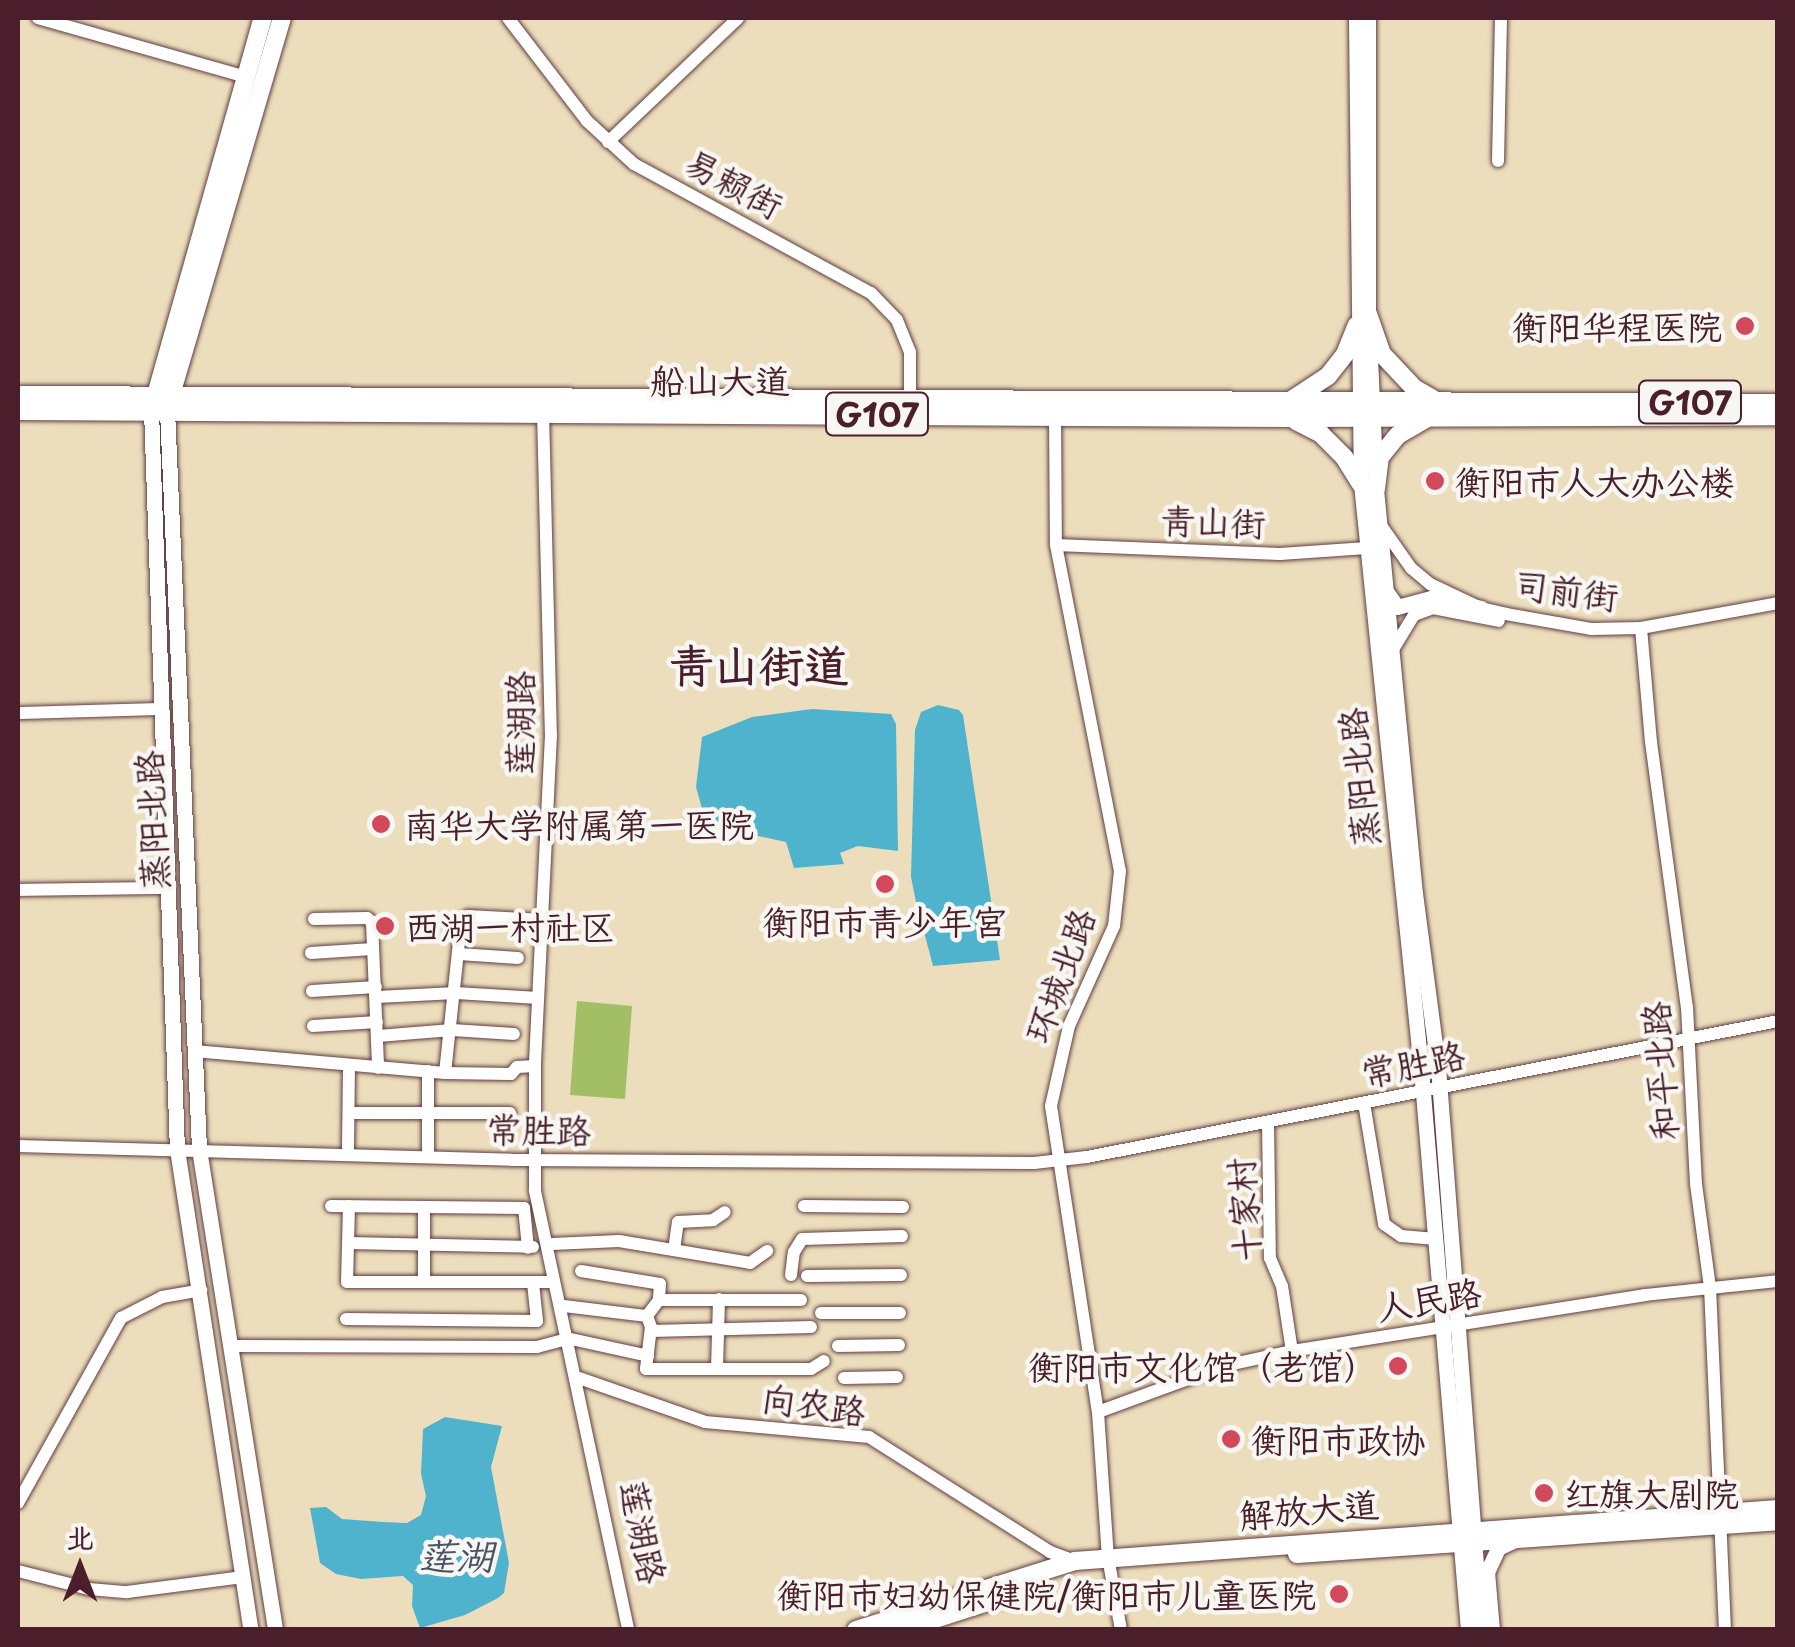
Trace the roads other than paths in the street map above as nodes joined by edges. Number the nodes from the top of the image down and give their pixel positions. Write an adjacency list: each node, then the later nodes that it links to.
1 (38, 18): 9 (street)
2 (264, 18): 9 (highway, 蒸阳北路)
3 (282, 18): 15 (highway, 蒸阳北路)
4 (508, 18): 10 (street, 易赖街)
5 (738, 18): 10 (street)
6 (1356, 18): 12 (main road, 蒸阳北路)
7 (1368, 18): 12 (main road, 蒸阳北路)
8 (1501, 18): 11 (street)
9 (246, 77): 15 (highway, 蒸阳北路)
10 (608, 142): 14 (street, 易赖街)
11 (1498, 161)
12 (1362, 319): 18 (main road, 蒸阳北路); 19 (highway); 20 (highway)
13 (18, 395): 15 (highway, 船山大道)
14 (910, 398): 15 (highway, 船山大道 / G107); 20 (highway, 船山大道 / G107)
15 (161, 402): 21 (highway, 船山大道); 22 (highway, 船山大道 / G107); 34 (main road, 蒸阳北路); 54 (main road, 蒸阳北路)
16 (1778, 403): 17 (highway, G107)
17 (1602, 408): 19 (highway, 船山大道 / G107); 24 (highway, G107)
18 (1364, 409): 19 (highway, 船山大道 / G107); 20 (highway, 船山大道 / G107); 25 (main road, 蒸阳北路)
19 (1435, 409): 25 (highway)
20 (1290, 410): 23 (highway, 船山大道 / G107); 25 (highway)
21 (18, 411)
22 (543, 412): 23 (highway, 船山大道 / G107); 39 (street, 莲湖路)
23 (1055, 415): 27 (street, 环城北路)
24 (1778, 416)
25 (1368, 486): 26 (main road, 蒸阳北路); 28 (main road, 蒸阳北路)
26 (1380, 524): 29 (main road, 蒸阳北路); 31 (street, 司前街)
27 (1056, 545): 28 (street, 青山街); 73 (street, 环城北路)
28 (1367, 548): 61 (main road, 蒸阳北路)
29 (1386, 591): 31 (main road); 33 (main road, 蒸阳北路)
30 (1778, 607): 32 (street, 司前街)
31 (1480, 608): 32 (street, 司前街)
32 (1641, 631): 33 (street, 司前街); 53 (street, 和平北路)
33 (1391, 653): 60 (main road, 蒸阳北路)
34 (161, 709): 35 (street); 36 (main road, 蒸阳北路)
35 (18, 713)
36 (168, 888): 37 (street); 68 (main road, 蒸阳北路)
37 (18, 890)
38 (314, 919): 40 (street)
39 (542, 920): 42 (street); 47 (street, 莲湖路)
40 (373, 949): 41 (street); 45 (street)
41 (311, 953)
42 (459, 954): 43 (street); 46 (street)
43 (518, 958)
44 (312, 991): 45 (street)
45 (377, 992): 46 (street); 50 (street)
46 (456, 993): 47 (street); 51 (street)
47 (538, 998): 56 (street, 莲湖路)
48 (1778, 1021): 53 (street, 常胜路)
49 (313, 1026): 50 (street)
50 (378, 1029): 51 (street); 57 (street)
51 (452, 1030): 52 (street); 59 (street)
52 (514, 1034)
53 (1688, 1038): 60 (street, 常胜路); 96 (street, 和平北路)
54 (194, 1051): 55 (street); 69 (main road, 蒸阳北路)
55 (349, 1066): 57 (street); 63 (street)
56 (535, 1066): 59 (street); 72 (street, 莲湖路)
57 (378, 1068): 58 (street)
58 (428, 1072): 59 (street); 64 (street)
59 (445, 1072)
60 (1440, 1088): 61 (street, 常胜路); 106 (main road, 蒸阳北路)
61 (1422, 1091): 62 (street, 常胜路); 81 (main road, 蒸阳北路)
62 (1364, 1103): 66 (street, 常胜路); 81 (street)
63 (350, 1113): 64 (street); 70 (street)
64 (428, 1113): 65 (street); 71 (street)
65 (510, 1113)
66 (1268, 1122): 73 (street, 常胜路); 115 (street, 十家村)
67 (18, 1143): 68 (street, 常胜路)
68 (177, 1145): 69 (street, 常胜路); 97 (main road, 蒸阳北路)
69 (199, 1146): 70 (street, 常胜路); 72 (street, 常胜路); 113 (main road, 蒸阳北路)
70 (348, 1148): 71 (street, 常胜路)
71 (428, 1151): 72 (street, 常胜路)
72 (536, 1158): 73 (street, 常胜路); 83 (street, 莲湖路)
73 (1059, 1159): 122 (street, 环城北路)
74 (331, 1206): 75 (street)
75 (349, 1206): 78 (street); 82 (street)
76 (804, 1206): 77 (street)
77 (903, 1206)
78 (424, 1207): 84 (street); 85 (street)
79 (726, 1212): 86 (street)
80 (902, 1236): 89 (street)
81 (1433, 1239): 107 (main road, 蒸阳北路)
82 (348, 1243): 84 (street); 93 (street)
83 (549, 1244): 85 (street); 86 (street); 95 (street, 莲湖路); 101 (street, 莲湖路)
84 (424, 1245): 85 (street); 93 (street)
85 (528, 1248)
86 (674, 1250): 87 (street)
87 (767, 1251)
88 (581, 1271): 99 (street)
89 (792, 1275)
90 (901, 1275): 91 (street)
91 (807, 1276)
92 (1778, 1281): 96 (street, 人民路)
93 (424, 1282): 94 (street)
94 (533, 1282): 95 (street); 105 (street)
95 (553, 1282): 111 (street, 莲湖路)
96 (1710, 1286): 106 (street, 人民路); 125 (street, 和平北路)
97 (200, 1290): 123 (street); 132 (main road, 蒸阳北路)
98 (718, 1299): 99 (street); 100 (street); 109 (street)
99 (658, 1300): 104 (street)
100 (801, 1300)
101 (564, 1306): 104 (street); 111 (street, 莲湖路)
102 (900, 1313): 103 (street)
103 (821, 1314)
104 (647, 1316): 110 (street)
105 (346, 1320)
106 (1460, 1324): 107 (street, 人民路); 127 (main road, 蒸阳北路)
107 (1439, 1326): 115 (street, 人民路); 127 (main road, 蒸阳北路)
108 (811, 1328): 109 (street)
109 (718, 1329): 110 (street); 118 (street)
110 (651, 1331): 116 (street)
111 (568, 1340): 113 (street); 116 (street); 119 (street, 莲湖路); 136 (street, 莲湖路)
112 (899, 1345): 114 (street)
113 (234, 1346): 135 (main road, 蒸阳北路)
114 (838, 1346)
115 (1292, 1351): 122 (street, 人民路)
116 (648, 1356): 118 (street)
117 (824, 1361): 118 (street)
118 (717, 1368)
119 (579, 1378): 129 (street, 向农路); 136 (street, 莲湖路)
120 (844, 1378): 121 (street)
121 (897, 1378)
122 (1098, 1412): 130 (street, 环城北路)
123 (18, 1503)
124 (1778, 1508): 125 (highway, 解放大道)
125 (1720, 1519): 126 (highway, 解放大道); 127 (highway, 解放大道); 128 (highway, 解放大道); 143 (street, 和平北路)
126 (1778, 1522)
127 (1467, 1536): 128 (highway, 解放大道); 130 (highway, 解放大道); 140 (main road); 141 (main road)
128 (1516, 1539): 142 (main road)
129 (1074, 1561): 130 (highway, 解放大道); 137 (highway, 解放大道)
130 (1108, 1562): 133 (highway, 解放大道); 139 (street, 环城北路)
131 (18, 1570): 132 (street)
132 (243, 1577): 134 (main road, 蒸阳北路)
133 (929, 1626): 138 (highway, 解放大道)
134 (250, 1630)
135 (274, 1630)
136 (631, 1630)
137 (856, 1630)
138 (901, 1630)
139 (1121, 1630)
140 (1468, 1630)
141 (1481, 1630)
142 (1492, 1630)
143 (1725, 1630)

